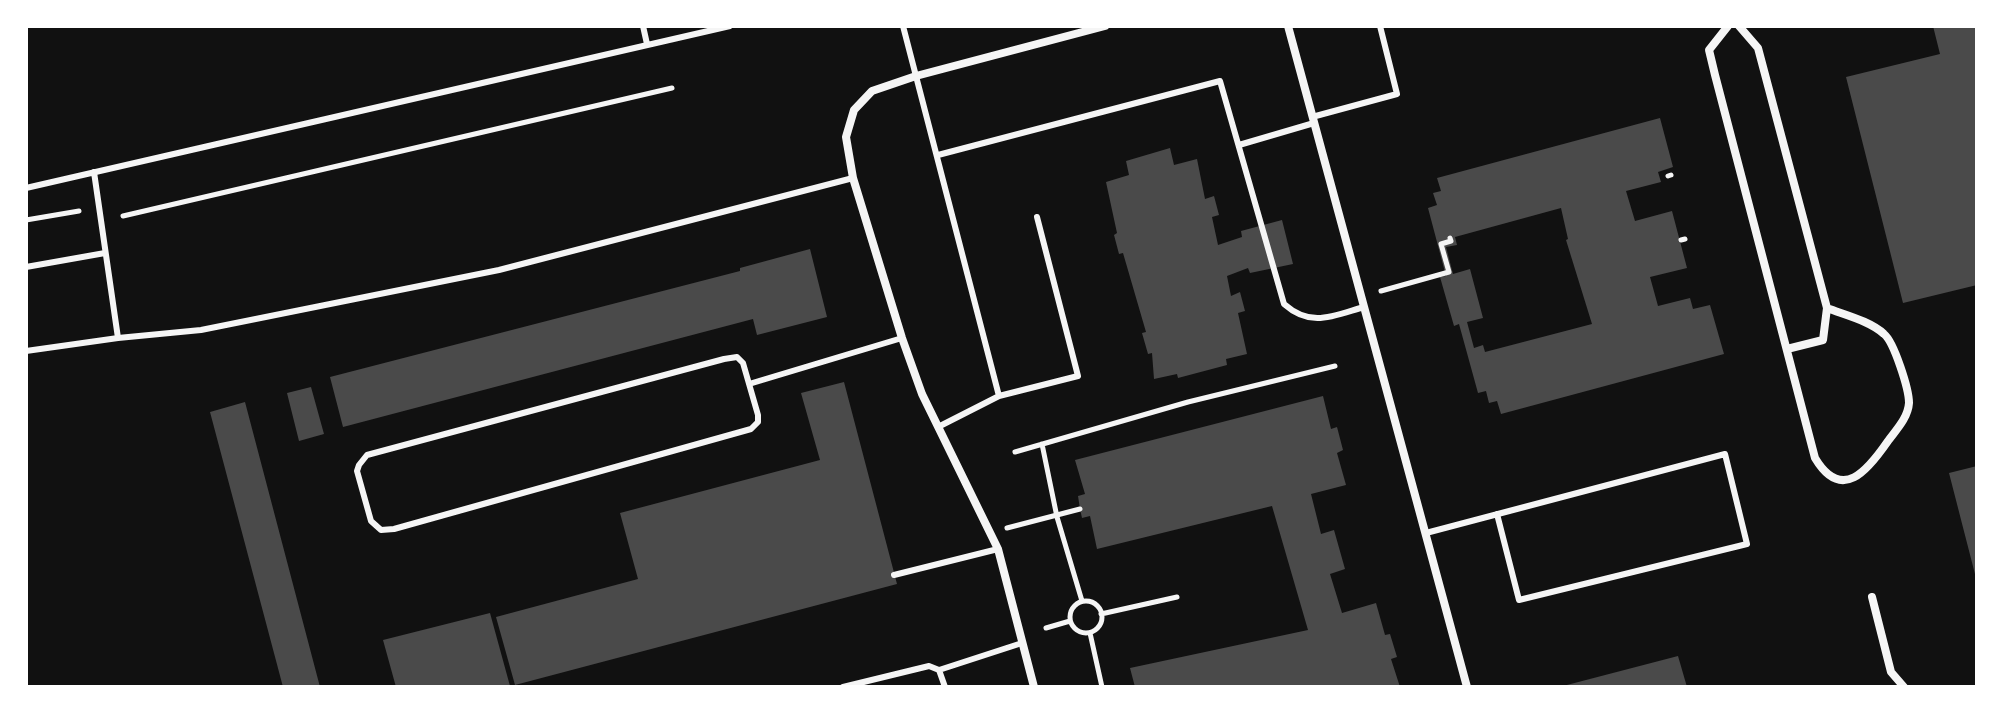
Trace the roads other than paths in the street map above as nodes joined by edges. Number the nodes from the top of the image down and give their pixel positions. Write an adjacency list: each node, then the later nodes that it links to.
1 (643, 26): 9 (lane)
2 (730, 26): 9 (lane)
3 (903, 26): 10 (lane)
4 (1105, 26): 10 (street)
5 (1288, 26): 11 (street)
6 (1380, 26): 11 (lane)
7 (1728, 26): 24 (street)
8 (1739, 26): 21 (street)
9 (647, 44): 14 (lane)
10 (916, 76): 13 (lane); 15 (street)
11 (1313, 120): 12 (lane); 20 (street)
12 (1239, 145): 13 (lane); 20 (lane)
13 (938, 155): 27 (lane)
14 (94, 172): 16 (lane); 18 (lane)
15 (853, 178): 22 (lane); 23 (street)
16 (26, 188)
17 (1037, 217): 27 (lane)
18 (105, 253): 19 (lane); 22 (lane)
19 (26, 267)
20 (1364, 307): 30 (street)
21 (1827, 308): 24 (street); 24 (street)
22 (118, 338): 25 (lane)
23 (902, 338): 26 (lane); 28 (street)
24 (1787, 349)
25 (26, 351)
26 (749, 384): 26 (lane)
27 (999, 396): 28 (lane)
28 (938, 427): 31 (street)
29 (1497, 514): 29 (lane); 30 (lane)
30 (1426, 533): 39 (street)
31 (998, 549): 32 (lane); 34 (street)
32 (894, 575)
33 (1872, 597): 40 (street)
34 (1022, 643): 35 (lane); 38 (street)
35 (939, 670): 36 (lane); 37 (lane)
36 (843, 687)
37 (945, 687)
38 (1034, 687)
39 (1467, 687)
40 (1904, 687)

